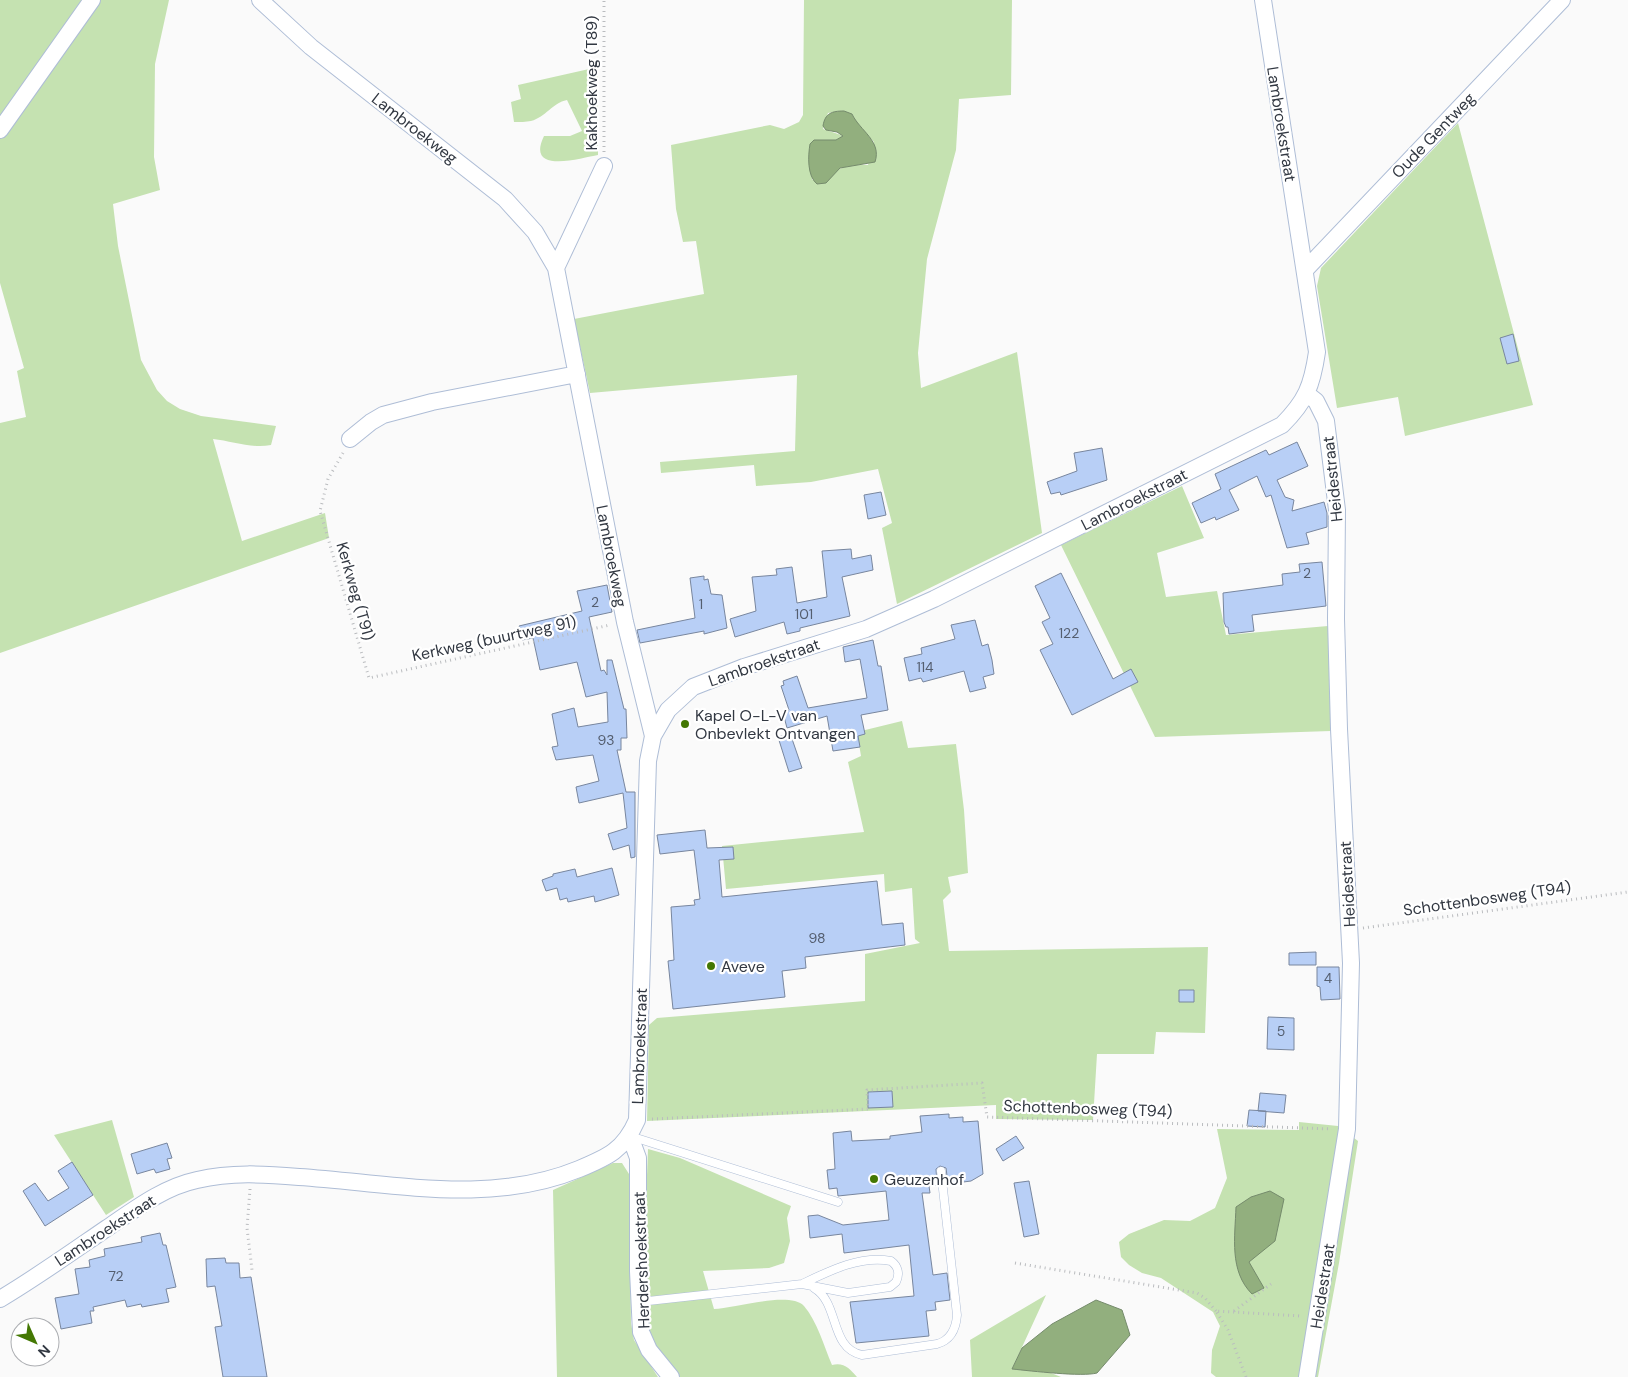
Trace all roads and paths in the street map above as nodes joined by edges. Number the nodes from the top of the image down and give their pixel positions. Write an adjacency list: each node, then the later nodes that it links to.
1 (92, 0): 6 (street)
2 (260, 0): 8 (street, Lambroekweg)
3 (604, 0): 7 (path, Kakhoekweg (T89))
4 (1263, 0): 9 (street, Lambroekstraat)
5 (1562, 0): 9 (street, Oude Gentweg)
6 (0, 130)
7 (604, 166): 8 (street)
8 (556, 268): 10 (street, Lambroekweg)
9 (1305, 270): 11 (street, Lambroekstraat)
10 (578, 374): 12 (street); 13 (street, Lambroekweg)
11 (1307, 394): 15 (street, Lambroekstraat); 17 (street, Heidestraat)
12 (350, 440): 14 (path, Kerkweg (T91))
13 (625, 622): 14 (path, Kerkweg (buurtweg 91)); 15 (street, Lambroekweg)
14 (369, 678)
15 (653, 736): 18 (street, Lambroekstraat)
16 (1628, 892): 17 (path, Schottenbosweg (T94))
17 (1350, 929): 19 (street, Heidestraat)
18 (637, 1120): 19 (path, Schottenbosweg (T94)); 20 (street, Lambroekstraat)
19 (1348, 1129): 32 (street, Heidestraat)
20 (630, 1136): 22 (street, Lambroekstraat); 23 (lane); 29 (street, Herdershoekstraat)
21 (942, 1171): 27 (lane)
22 (251, 1174): 25 (path); 28 (street, Lambroekstraat)
23 (838, 1202)
24 (1015, 1263): 30 (path)
25 (252, 1270)
26 (1271, 1284): 31 (path)
27 (806, 1285): 27 (lane); 29 (lane)
28 (0, 1299)
29 (639, 1302): 33 (street, Herdershoekstraat)
30 (1216, 1311): 31 (path); 34 (path)
31 (1234, 1312): 32 (path)
32 (1317, 1317): 35 (street, Heidestraat)
33 (671, 1377)
34 (1246, 1377)
35 (1307, 1377)

